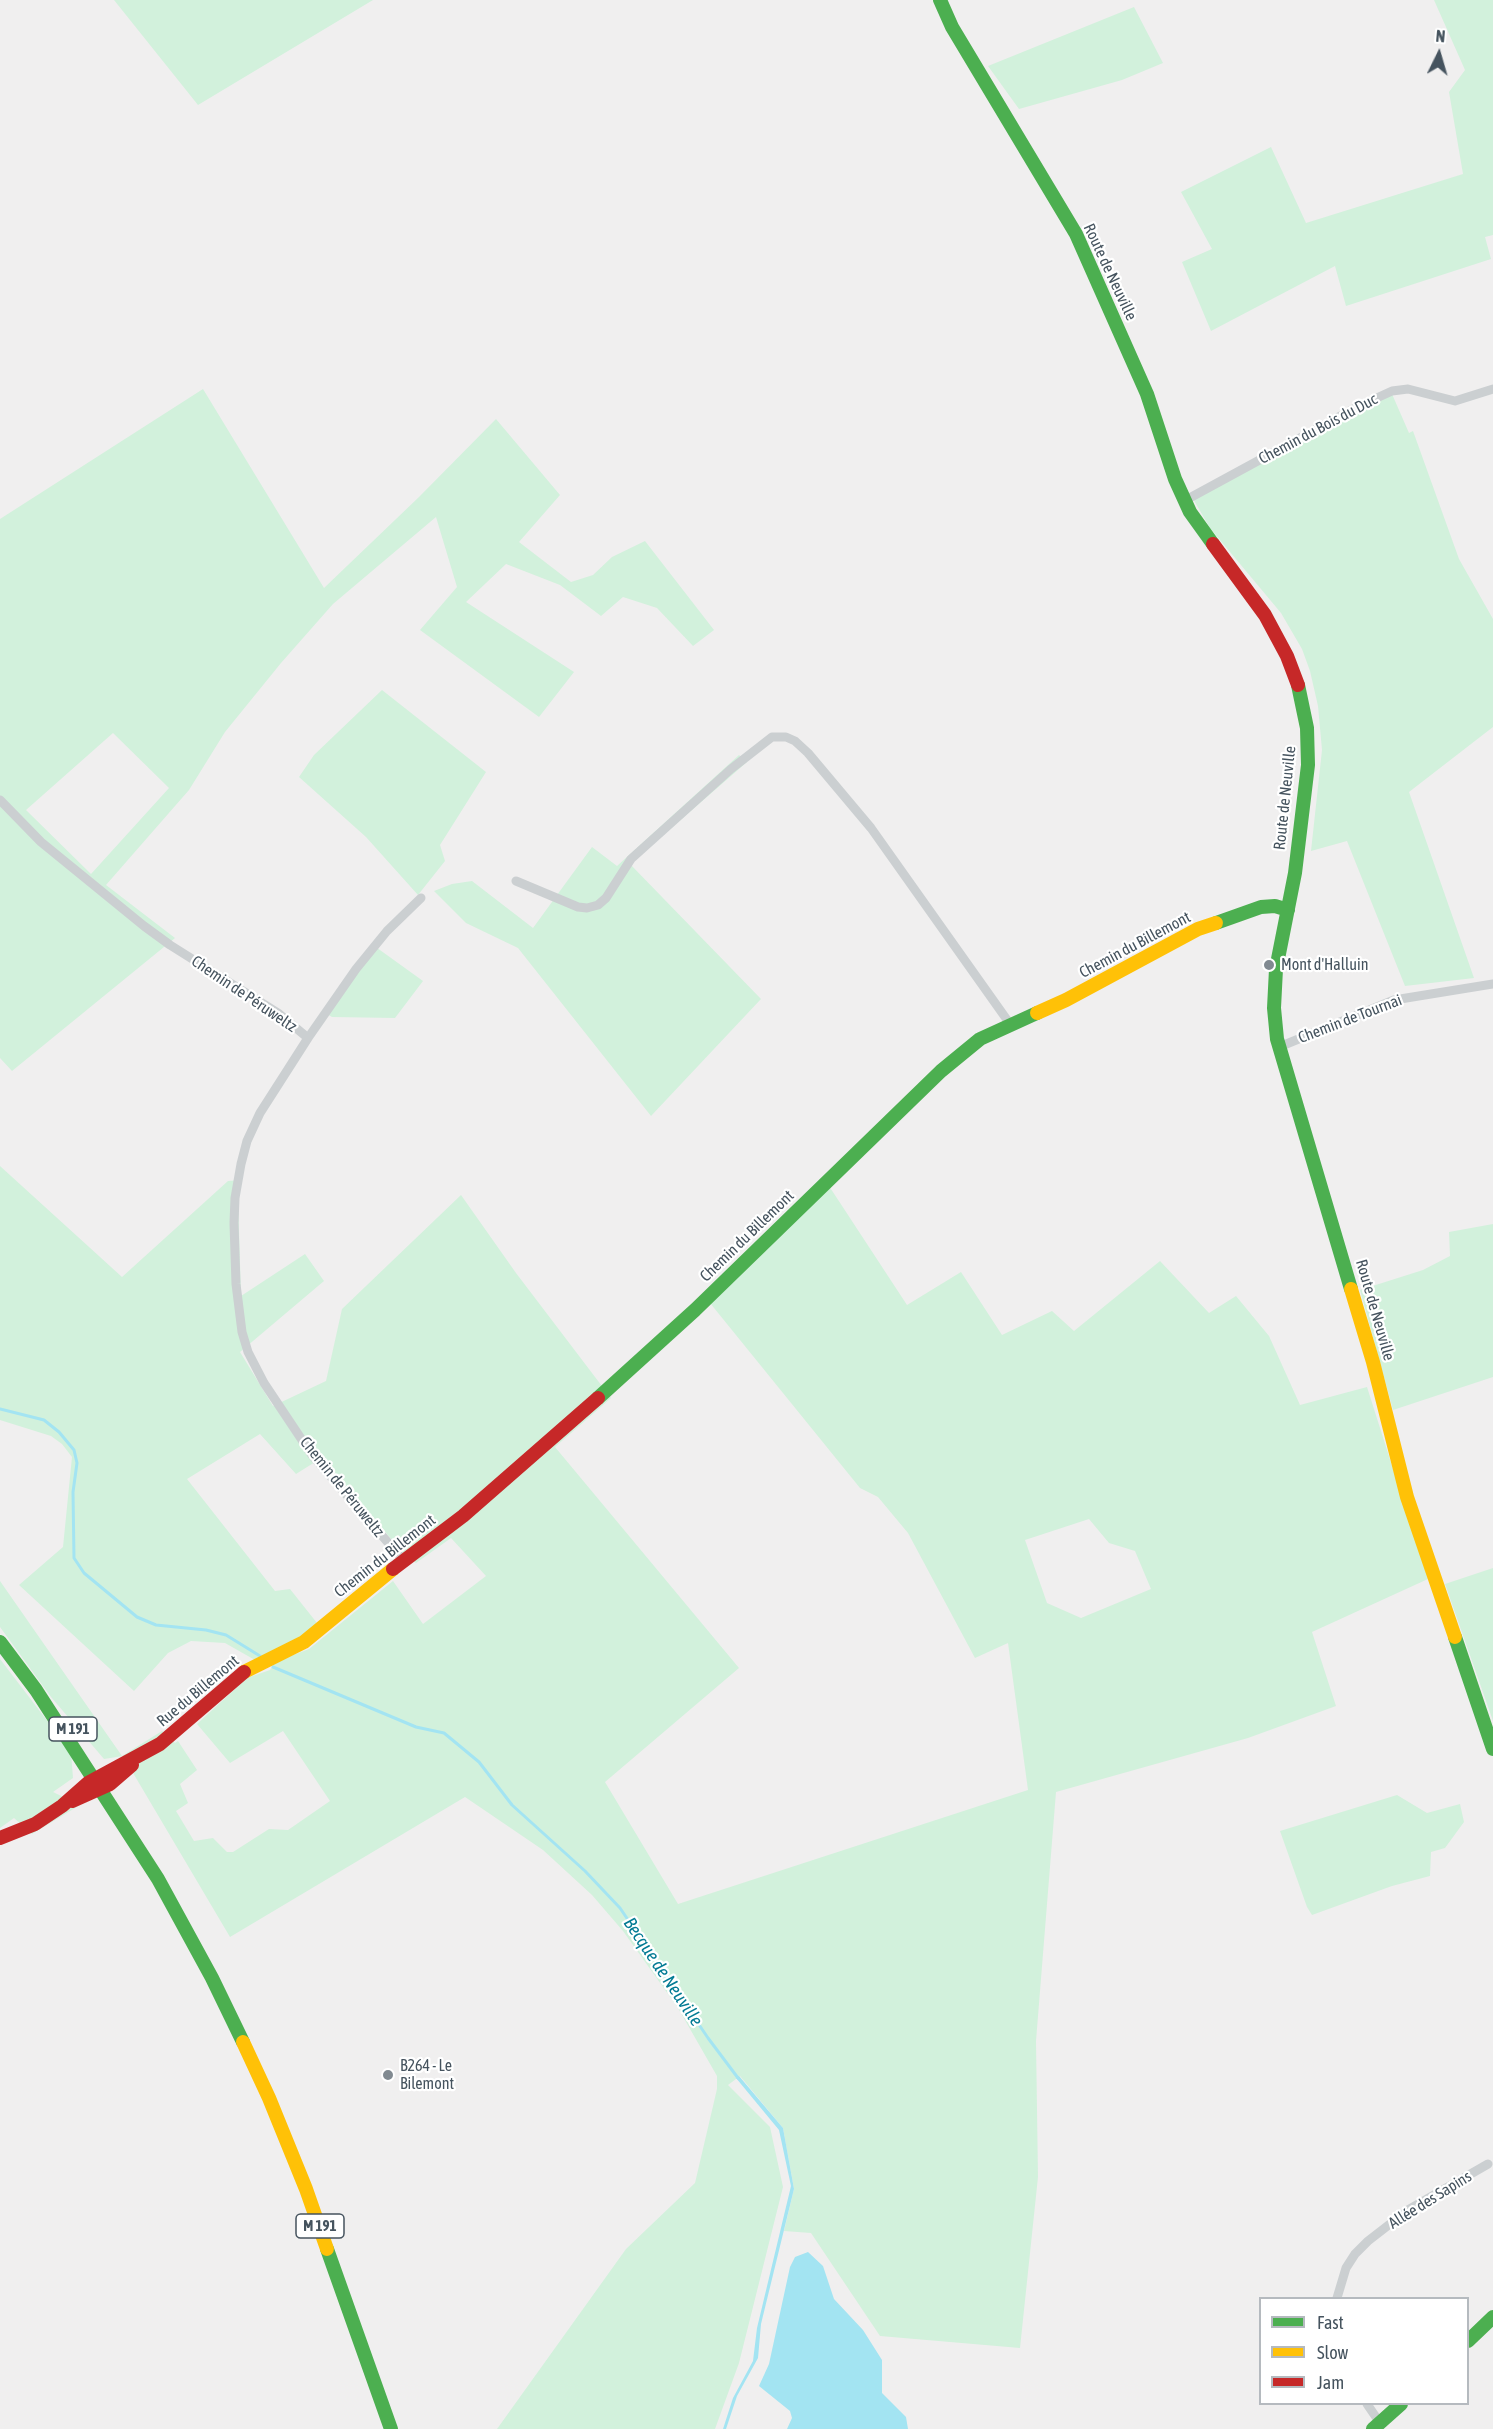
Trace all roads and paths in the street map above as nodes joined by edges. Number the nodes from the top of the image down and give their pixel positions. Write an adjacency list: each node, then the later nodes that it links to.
1 (940, 0): 3 (main road, Route de Neuville)
2 (1493, 389): 3 (street, Chemin du Bois du Duc)
3 (1184, 501): 7 (main road, Route de Neuville)
4 (0, 800): 10 (street, Chemin de Péruweltz)
5 (516, 881): 9 (street)
6 (421, 898): 10 (street)
7 (1288, 910): 9 (main road, Chemin du Billemont); 11 (main road, Route de Neuville)
8 (1493, 984): 11 (street, Chemin de Tournai)
9 (1010, 1024): 12 (main road, Chemin du Billemont)
10 (308, 1038): 12 (street, Chemin de Péruweltz)
11 (1279, 1047): 15 (main road, Route de Neuville)
12 (404, 1561): 14 (main road, Chemin du Billemont)
13 (0, 1642): 16 (main road, M 191)
14 (268, 1660): 16 (main road, Rue du Billemont)
15 (1493, 1749)
16 (102, 1781): 17 (main road, Rue du Billemont); 25 (main road, M 191)
17 (0, 1838)
18 (1488, 2164): 19 (street, Allée des Sapins)
19 (1337, 2297)
20 (1493, 2318): 21 (main road)
21 (1469, 2339)
22 (1368, 2405): 24 (street)
23 (1399, 2405): 24 (main road)
24 (1377, 2426)
25 (391, 2429)

